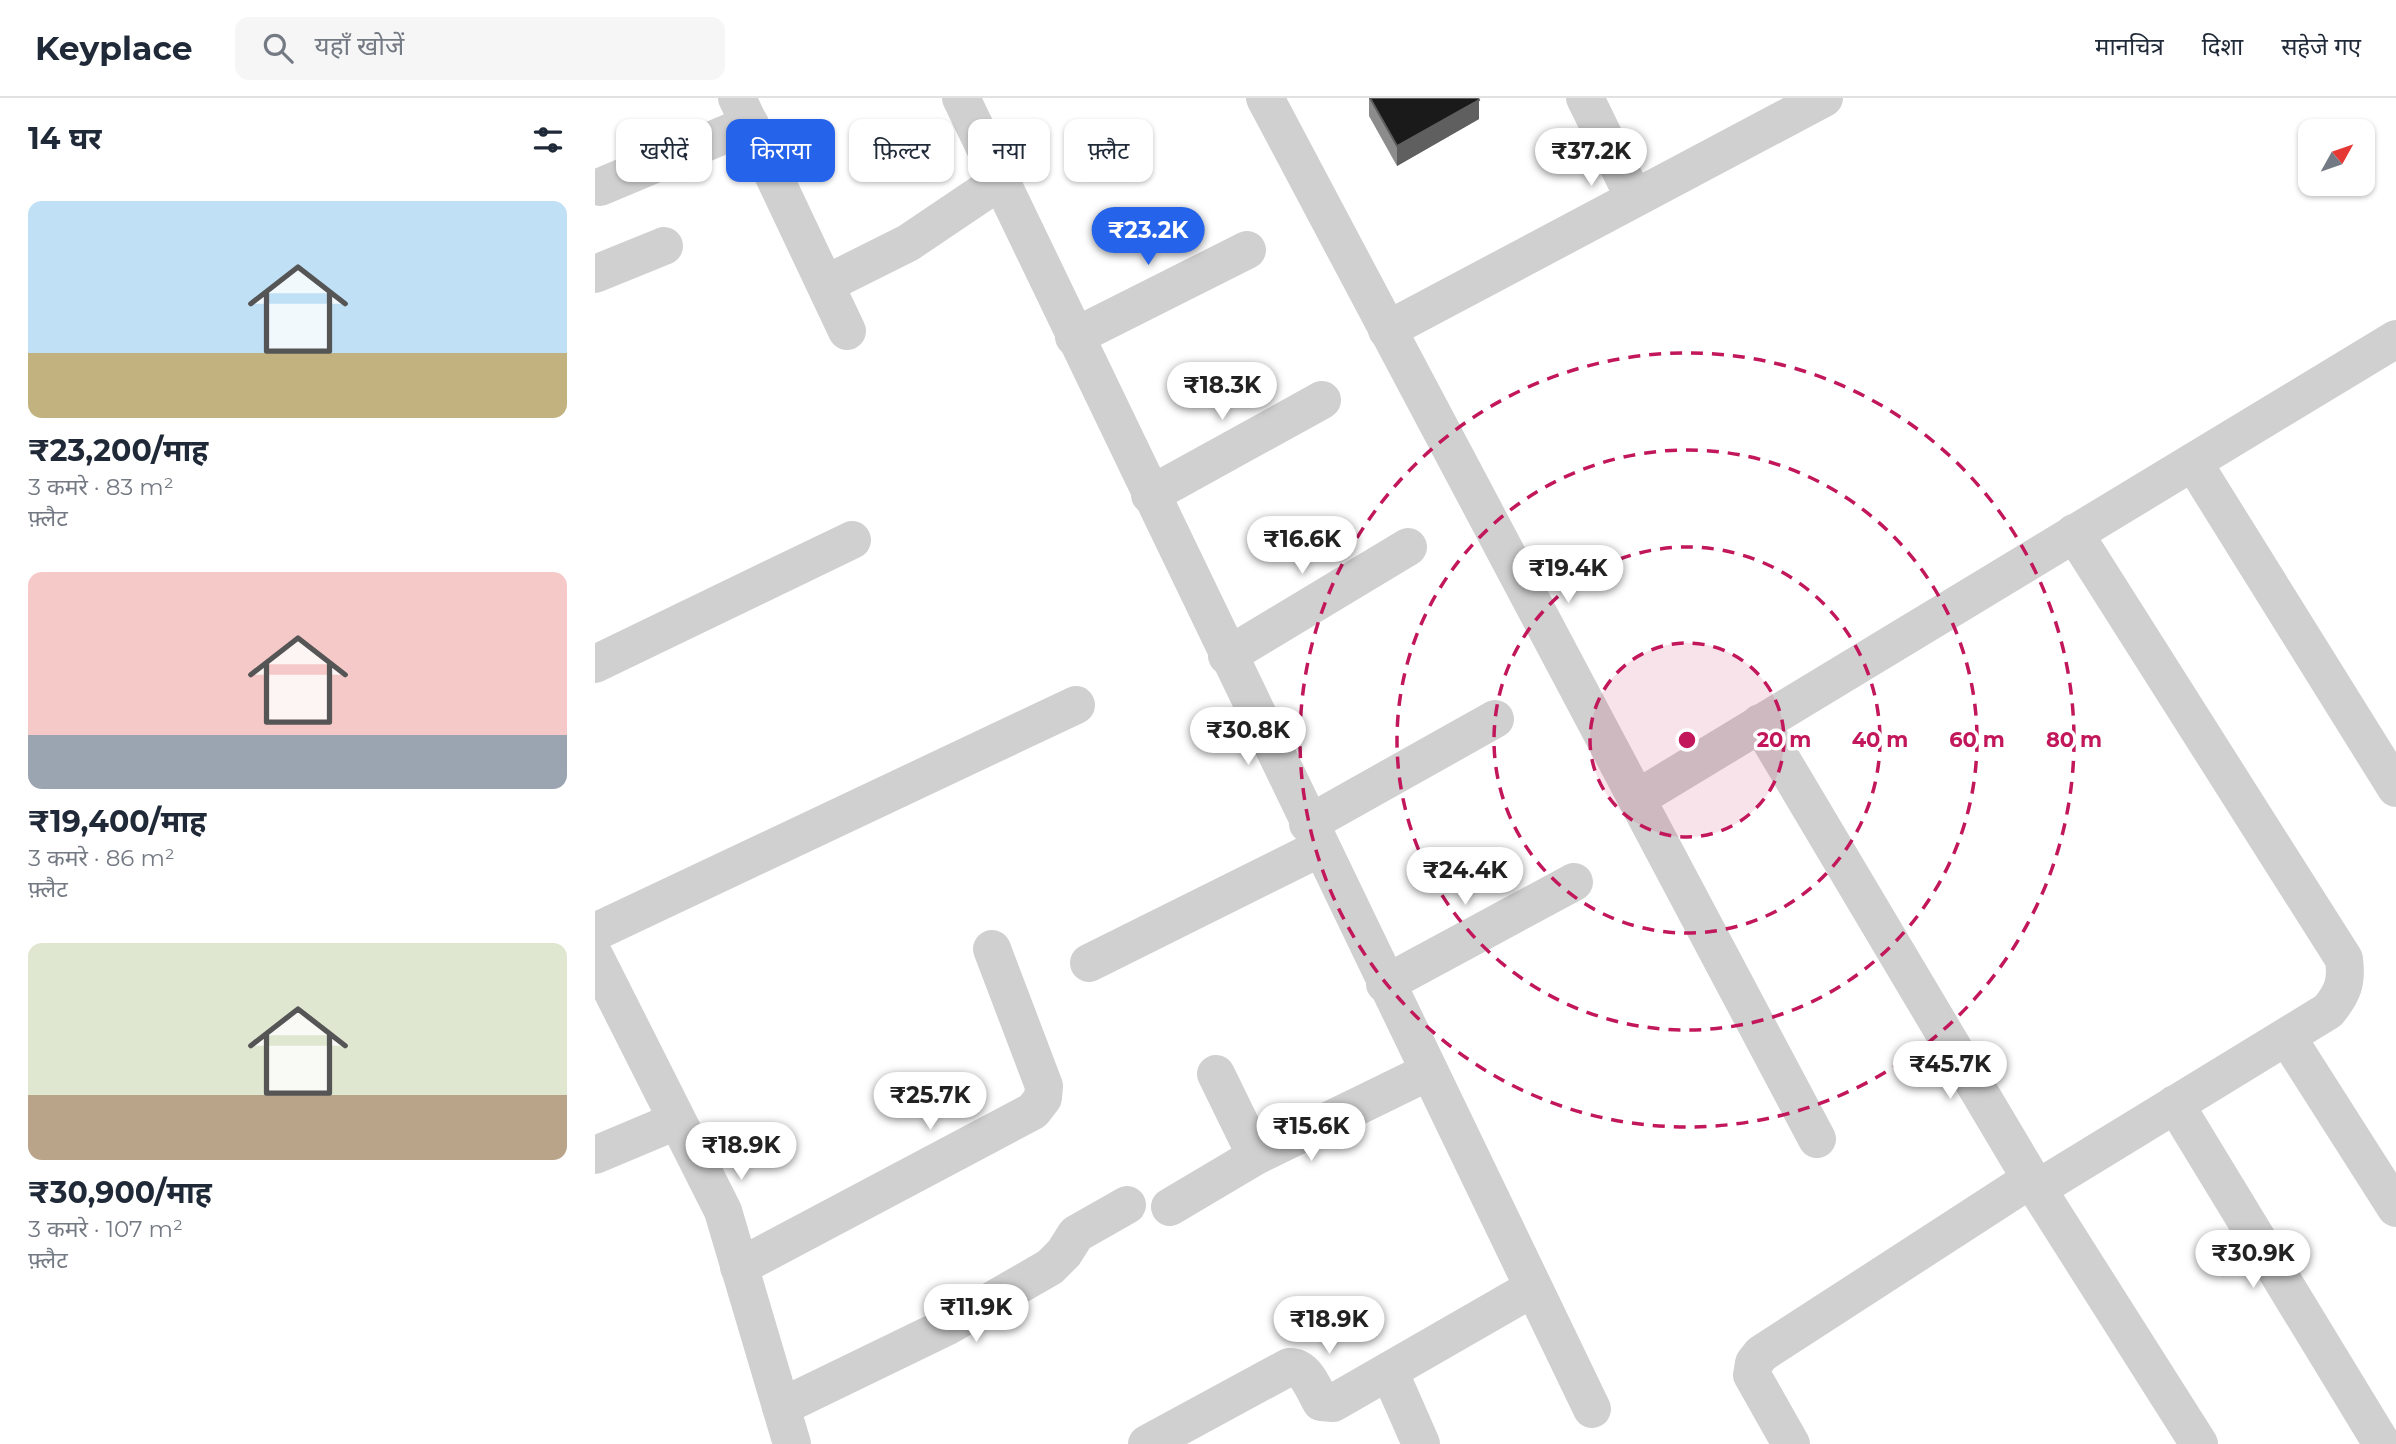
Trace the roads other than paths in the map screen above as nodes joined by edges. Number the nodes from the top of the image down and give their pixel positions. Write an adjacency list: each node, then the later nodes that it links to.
1 (961, 98): 6 (street)
2 (1265, 98): 15 (street)
3 (1585, 98): 10 (street)
4 (1823, 98): 10 (street)
5 (743, 111): 9 (street); 14 (street)
6 (971, 119)
7 (999, 182): 14 (street)
8 (1000, 182): 17 (street)
9 (600, 187)
10 (1634, 198): 15 (street)
11 (664, 246): 13 (street)
12 (1247, 250): 17 (street)
13 (595, 274)
14 (825, 284): 16 (street)
15 (1387, 330): 31 (street)
16 (847, 331)
17 (1074, 337): 21 (street)
18 (2391, 354): 20 (street)
19 (1322, 400): 21 (street)
20 (2193, 462): 22 (street); 30 (street)
21 (1150, 495): 25 (street)
22 (2074, 533): 29 (street); 39 (street)
23 (852, 540): 26 (street)
24 (1408, 547): 25 (street)
25 (1227, 656): 32 (street)
26 (595, 664)
27 (1076, 705): 34 (street)
28 (1495, 719): 32 (street)
29 (1760, 723): 31 (street); 47 (street)
30 (2396, 788)
31 (1638, 798): 44 (street)
32 (1314, 836): 37 (street); 38 (street)
33 (1574, 882): 38 (street)
34 (595, 932)
35 (992, 948): 51 (street)
36 (595, 957): 43 (street)
37 (1090, 962)
38 (1385, 984): 40 (street)
39 (2287, 1037): 42 (street); 50 (street)
40 (1428, 1072): 46 (street); 52 (street)
41 (1216, 1074): 46 (street)
42 (2175, 1104): 47 (street); 61 (street)
43 (676, 1121): 45 (street); 51 (street)
44 (1817, 1139)
45 (595, 1155)
46 (1256, 1156): 49 (street)
47 (2034, 1184): 59 (street); 60 (street)
48 (1127, 1205): 54 (street)
49 (1170, 1207)
50 (2396, 1208)
51 (739, 1267): 54 (street)
52 (1533, 1288): 53 (street); 55 (street)
53 (1389, 1371): 57 (street); 58 (street)
54 (781, 1407): 56 (street)
55 (1592, 1409)
56 (792, 1444)
57 (1147, 1444)
58 (1421, 1444)
59 (1791, 1444)
60 (2199, 1444)
61 (2382, 1444)

